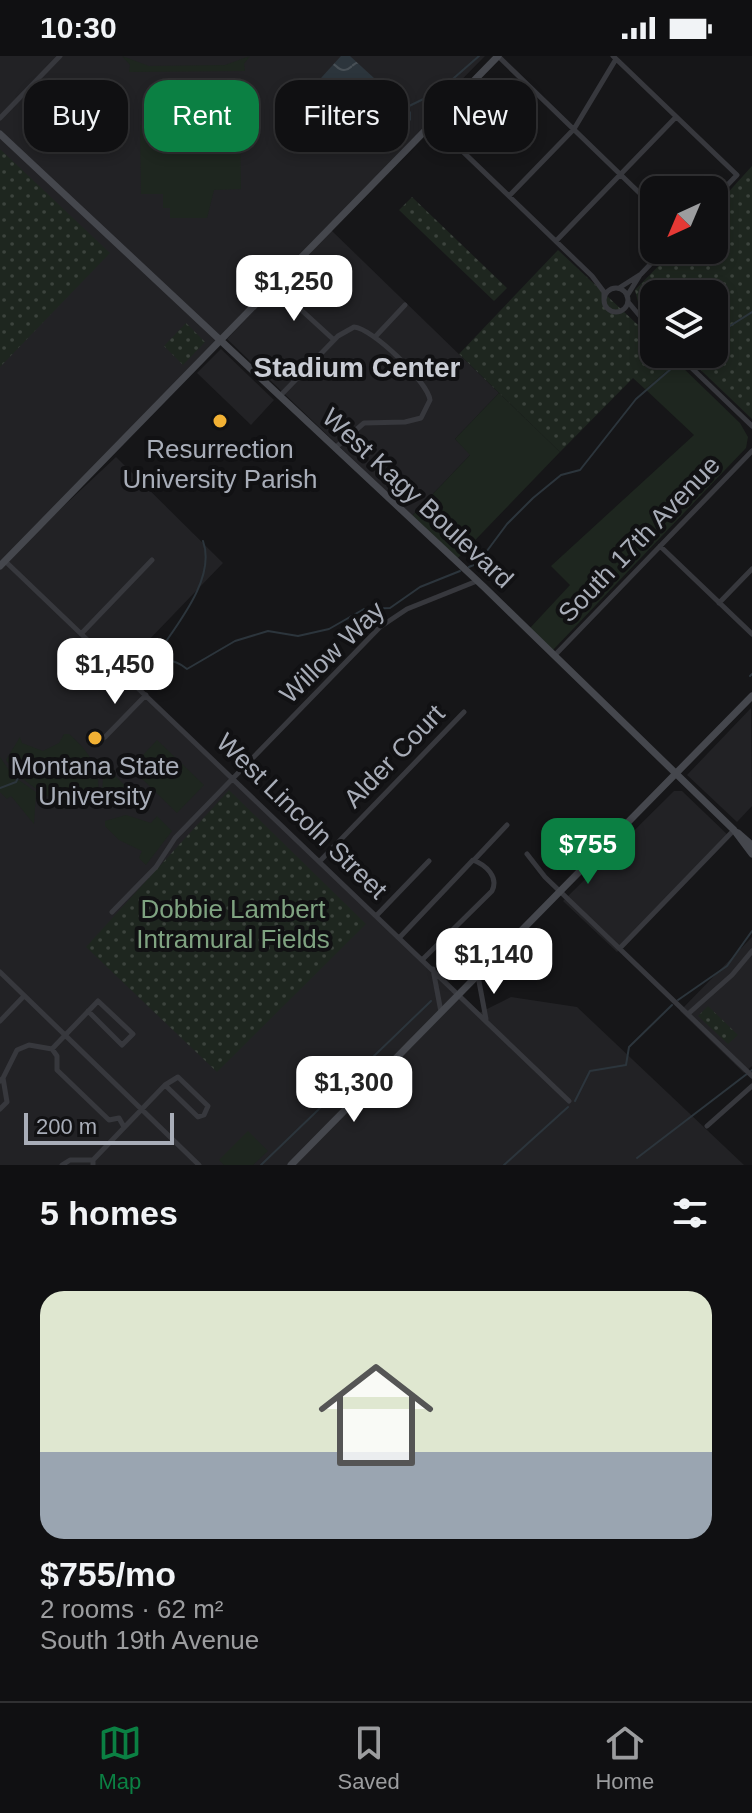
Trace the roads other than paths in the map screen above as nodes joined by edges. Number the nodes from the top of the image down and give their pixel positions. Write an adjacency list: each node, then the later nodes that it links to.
1 (60, 56): 6 (street)
2 (498, 56): 4 (main road); 8 (street)
3 (614, 58): 5 (street); 8 (street)
4 (473, 80)
5 (676, 117): 11 (street); 12 (street)
6 (0, 118)
7 (424, 128): 19 (main road)
8 (574, 129): 11 (street); 14 (street)
9 (0, 134): 28 (main road, West Kagy Boulevard)
10 (463, 152): 14 (street)
11 (620, 175): 13 (street); 15 (street)
12 (728, 184)
13 (640, 194)
14 (508, 196): 15 (street)
15 (556, 241): 18 (street)
16 (651, 264): 17 (street)
17 (641, 274): 20 (street); 21 (street)
18 (592, 276): 20 (street); 22 (street)
19 (274, 285): 28 (main road); 29 (street)
20 (616, 288): 21 (street); 22 (street)
21 (628, 298): 24 (street); 25 (street)
22 (604, 300): 24 (street)
23 (405, 305): 27 (street)
24 (620, 311): 26 (street)
25 (640, 319)
26 (640, 321)
27 (375, 337): 29 (street); 33 (street)
28 (219, 340): 31 (main road, West Kagy Boulevard); 37 (main road)
29 (334, 340): 31 (street)
30 (692, 368): 32 (street)
31 (280, 396): 33 (main road, West Kagy Boulevard)
32 (752, 426)
33 (335, 448): 39 (main road, West Kagy Boulevard)
34 (752, 451): 35 (street, South 17th Avenue)
35 (660, 546): 40 (street); 43 (street, South 17th Avenue)
36 (152, 560): 41 (street)
37 (2, 564): 41 (street, West Lincoln Street)
38 (752, 569): 40 (street)
39 (477, 581): 43 (main road, West Kagy Boulevard); 49 (street, Willow Way)
40 (719, 603): 42 (street)
41 (81, 634): 44 (street, West Lincoln Street)
42 (752, 634)
43 (555, 655): 48 (main road, West Kagy Boulevard)
44 (146, 695): 47 (street); 49 (street, West Lincoln Street)
45 (752, 696): 48 (main road)
46 (464, 712): 56 (street, Alder Court)
47 (105, 737)
48 (677, 774): 51 (main road, West Kagy Boulevard); 58 (main road)
49 (233, 779): 56 (street, West Lincoln Street); 59 (street, Willow Way)
50 (507, 825): 55 (street)
51 (734, 830): 52 (main road, West Kagy Boulevard); 54 (main road, West Kagy Boulevard); 62 (street)
52 (752, 842)
53 (527, 854): 58 (street)
54 (752, 854)
55 (473, 860): 61 (street); 64 (street)
56 (320, 861): 60 (street, West Lincoln Street)
57 (429, 861): 60 (street)
58 (561, 892): 62 (street); 67 (main road)
59 (112, 912)
60 (377, 915): 61 (street, West Lincoln Street)
61 (400, 937): 64 (street, West Lincoln Street)
62 (620, 948): 72 (street)
63 (752, 951): 72 (street)
64 (423, 959): 65 (street, West Lincoln Street)
65 (432, 968): 68 (street, West Lincoln Street); 71 (street)
66 (0, 972): 69 (street)
67 (478, 976): 68 (main road); 73 (street)
68 (460, 995): 71 (main road); 73 (street, West Lincoln Street)
69 (24, 996): 74 (street); 75 (street)
70 (88, 1011): 70 (street); 75 (street)
71 (441, 1012): 89 (main road)
72 (688, 1014): 77 (street)
73 (486, 1020): 81 (street, West Lincoln Street)
74 (0, 1021)
75 (65, 1035): 76 (street); 83 (street)
76 (52, 1049): 78 (street); 85 (street)
77 (752, 1076)
78 (1, 1079): 82 (street)
79 (165, 1085): 79 (street); 83 (street)
80 (752, 1086): 84 (street)
81 (569, 1101)
82 (0, 1109)
83 (142, 1109): 85 (street); 87 (street)
84 (707, 1126)
85 (124, 1127): 86 (street)
86 (93, 1162): 88 (street)
87 (195, 1164)
88 (62, 1165)
89 (291, 1165)

